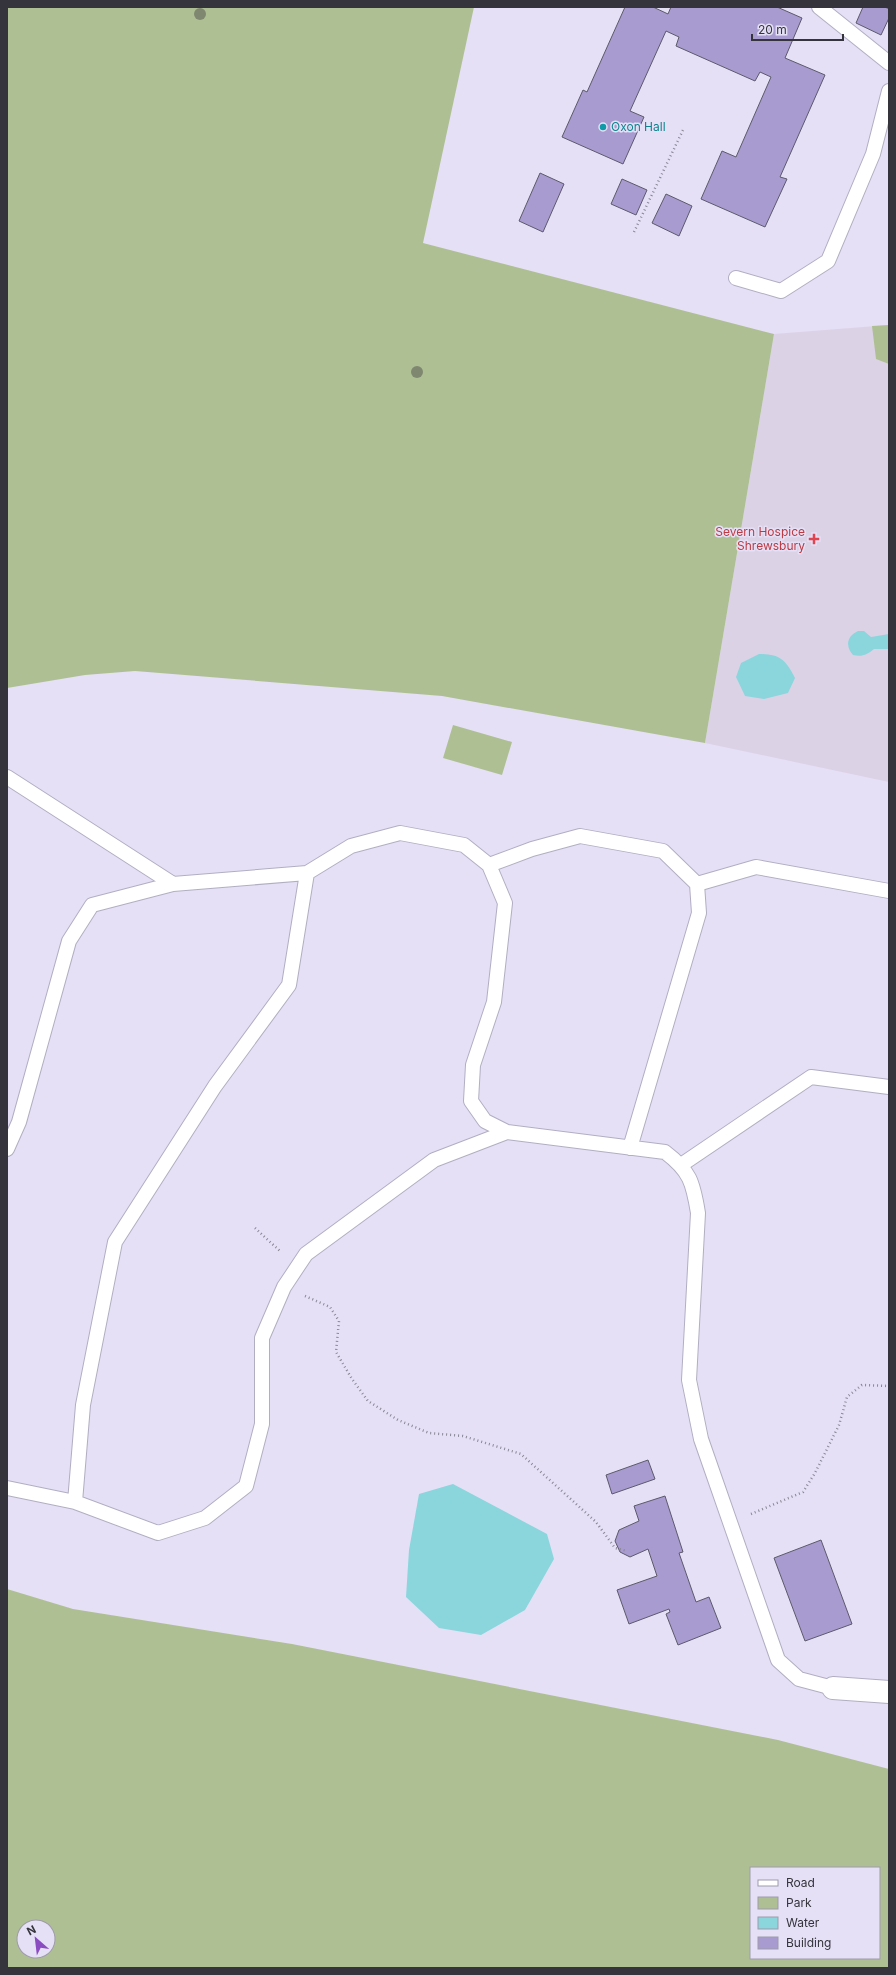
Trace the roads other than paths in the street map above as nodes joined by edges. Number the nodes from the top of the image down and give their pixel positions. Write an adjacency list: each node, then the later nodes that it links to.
1 (819, 7): 2 (lane)
2 (889, 63)
3 (889, 91): 4 (lane)
4 (736, 278)
5 (7, 777): 8 (lane)
6 (489, 865): 7 (lane); 9 (lane); 12 (lane)
7 (307, 873): 8 (lane); 17 (lane)
8 (173, 884): 14 (lane)
9 (697, 884): 10 (lane); 13 (lane)
10 (889, 891)
11 (889, 1087): 15 (lane)
12 (507, 1132): 13 (lane); 17 (lane)
13 (630, 1148): 15 (lane)
14 (7, 1149)
15 (682, 1164): 18 (lane)
16 (7, 1488): 17 (lane)
17 (75, 1502)
18 (833, 1688): 19 (street)
19 (889, 1692)

